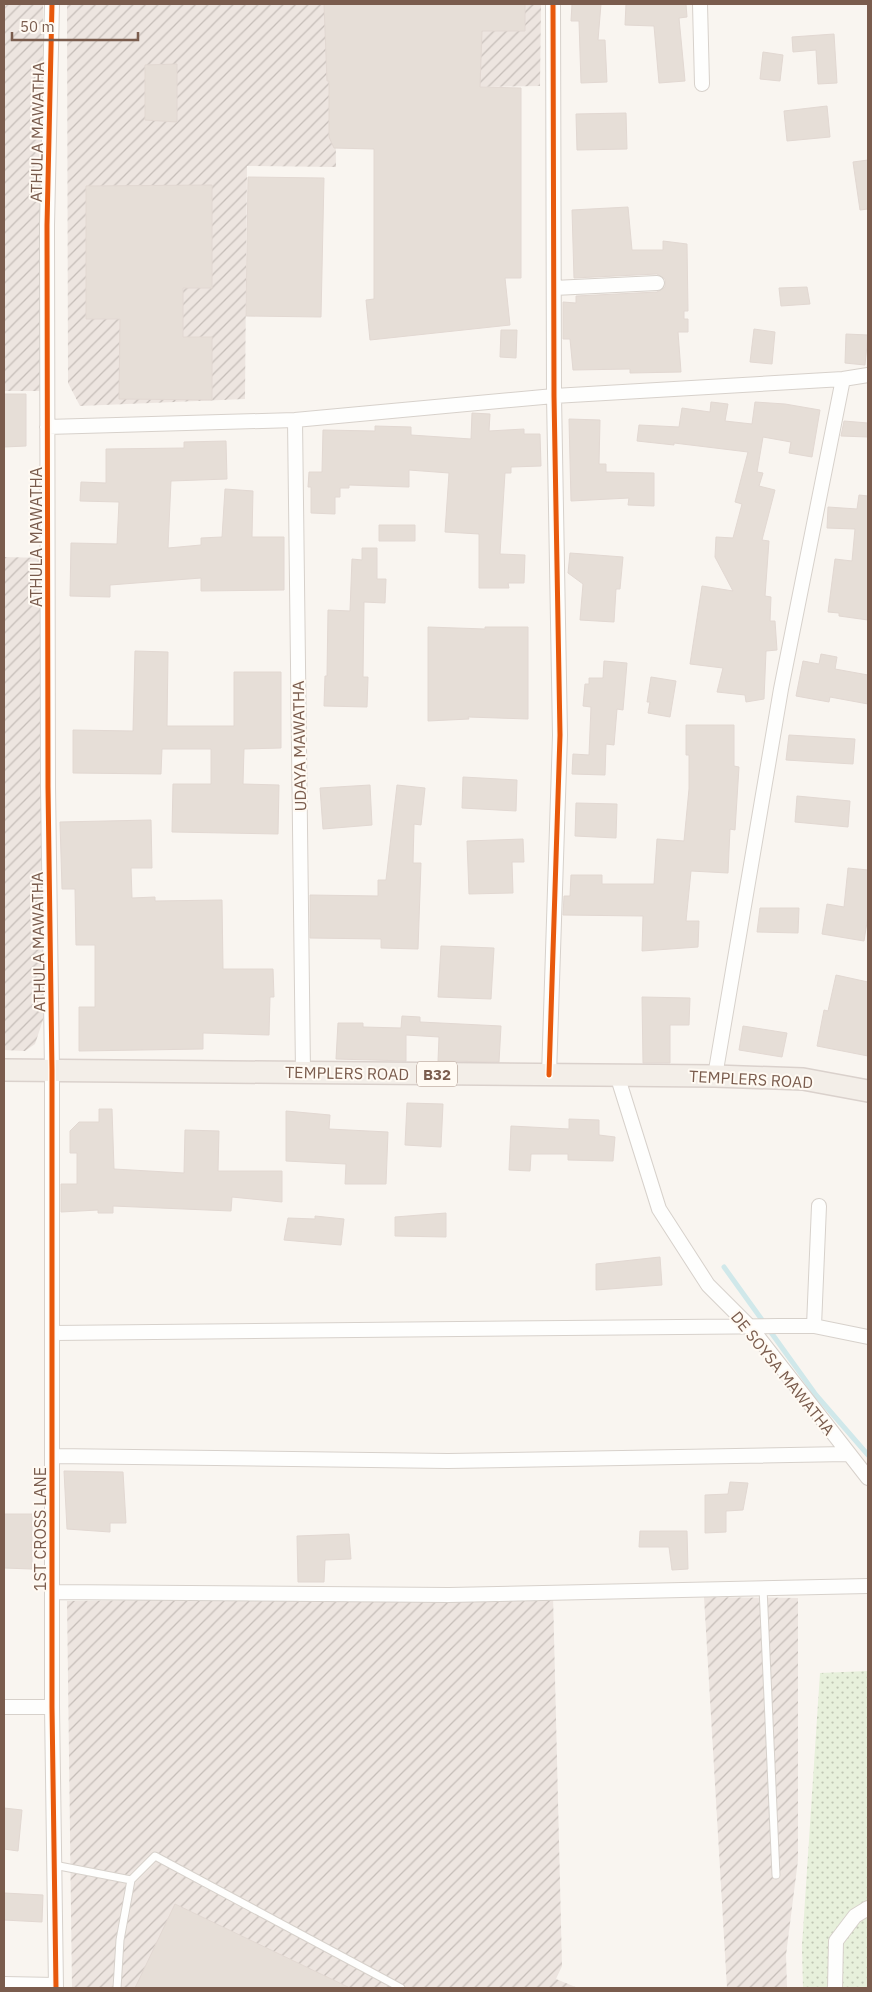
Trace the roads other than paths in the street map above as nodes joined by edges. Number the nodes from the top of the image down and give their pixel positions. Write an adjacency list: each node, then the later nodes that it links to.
1 (52, 4): 11 (street, ATHULA MAWATHA)
2 (553, 4): 6 (street)
3 (700, 4): 4 (street)
4 (702, 84)
5 (657, 283): 6 (street)
6 (554, 288): 9 (street)
7 (868, 376): 8 (street)
8 (843, 379): 9 (street); 17 (street)
9 (554, 396): 10 (street); 15 (street)
10 (295, 420): 11 (street); 14 (street, UDAYA MAWATHA)
11 (47, 427): 13 (street, ATHULA MAWATHA)
12 (4, 1070): 13 (main road, TEMPLERS ROAD / B32)
13 (52, 1070): 14 (main road, TEMPLERS ROAD / B32); 22 (street, 1ST CROSS LANE)
14 (302, 1072): 15 (main road, TEMPLERS ROAD / B32)
15 (549, 1075): 16 (main road, TEMPLERS ROAD / B32)
16 (617, 1075): 17 (main road, TEMPLERS ROAD / B32); 21 (street, DE SOYSA MAWATHA)
17 (715, 1076): 18 (main road, TEMPLERS ROAD / B32)
18 (868, 1091)
19 (819, 1206): 20 (street)
20 (814, 1326): 21 (street); 23 (street)
21 (756, 1327): 22 (street); 24 (street, DE SOYSA MAWATHA)
22 (53, 1333): 25 (street, 1ST CROSS LANE)
23 (868, 1337)
24 (847, 1454): 25 (street); 26 (street, DE SOYSA MAWATHA)
25 (53, 1456): 29 (street, 1ST CROSS LANE)
26 (868, 1478)
27 (868, 1586): 28 (street)
28 (762, 1588): 29 (street); 33 (lane)
29 (53, 1592): 31 (street, 1ST CROSS LANE)
30 (4, 1706): 31 (street)
31 (52, 1707): 32 (street, 1ST CROSS LANE)
32 (54, 1865): 34 (lane); 37 (street, 1ST CROSS LANE)
33 (776, 1875)
34 (131, 1880): 38 (lane); 39 (lane)
35 (868, 1908): 40 (street)
36 (4, 1984): 37 (street)
37 (56, 1986)
38 (117, 1988)
39 (401, 1988)
40 (835, 1988)

